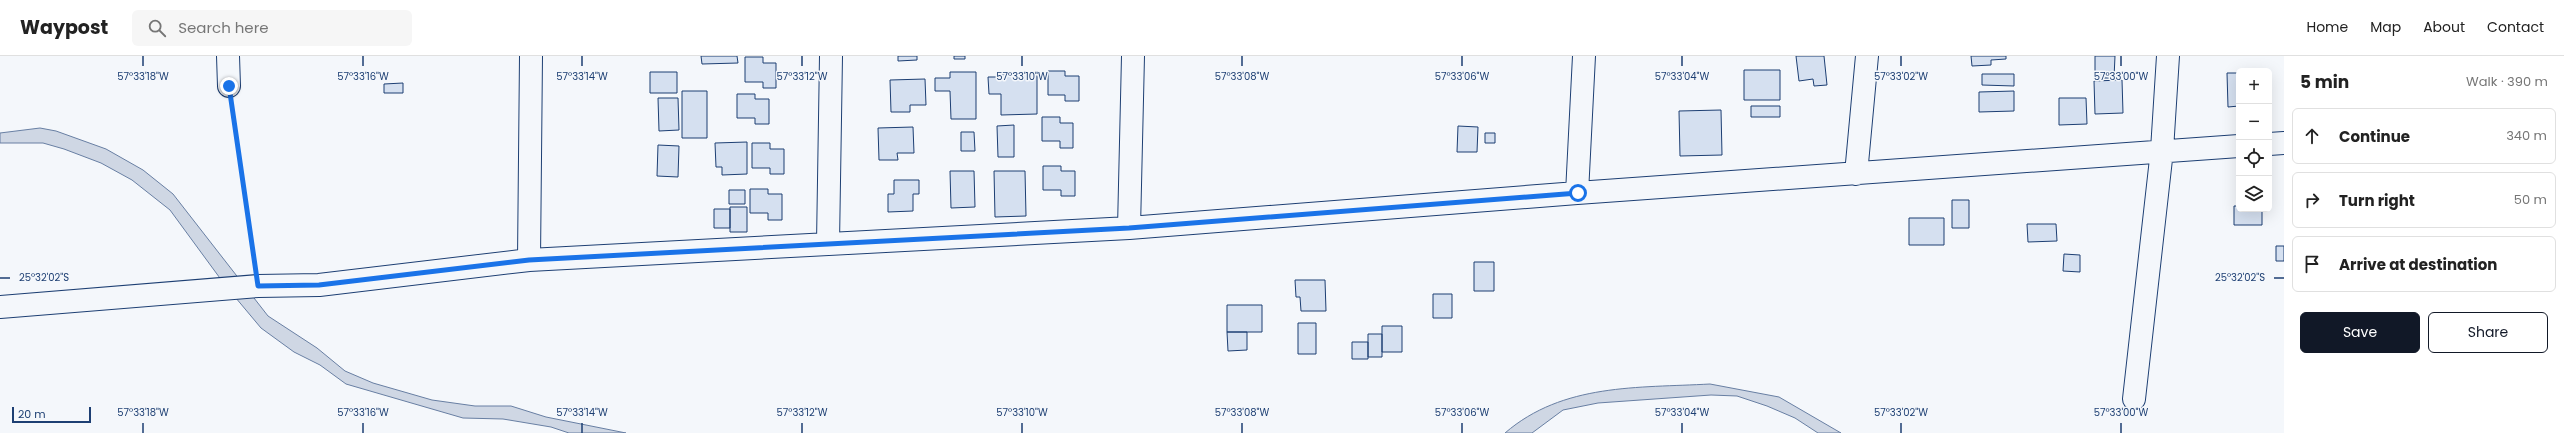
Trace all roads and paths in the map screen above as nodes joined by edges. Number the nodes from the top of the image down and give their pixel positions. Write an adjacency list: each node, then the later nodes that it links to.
1 (228, 56): 8 (street)
2 (531, 56): 17 (street)
3 (831, 56): 16 (street)
4 (1133, 56): 15 (street)
5 (1584, 56): 14 (street)
6 (1867, 56): 13 (street)
7 (2168, 56): 12 (street)
8 (229, 86): 18 (path)
9 (2284, 143): 10 (street)
10 (2272, 144)
11 (2236, 146): 12 (street)
12 (2162, 150): 13 (street); 20 (street)
13 (1856, 174): 14 (street)
14 (1578, 193): 15 (street)
15 (1129, 228): 16 (street)
16 (828, 243): 17 (street)
17 (529, 260): 18 (street)
18 (258, 286): 19 (street)
19 (0, 307)
20 (2134, 398)

